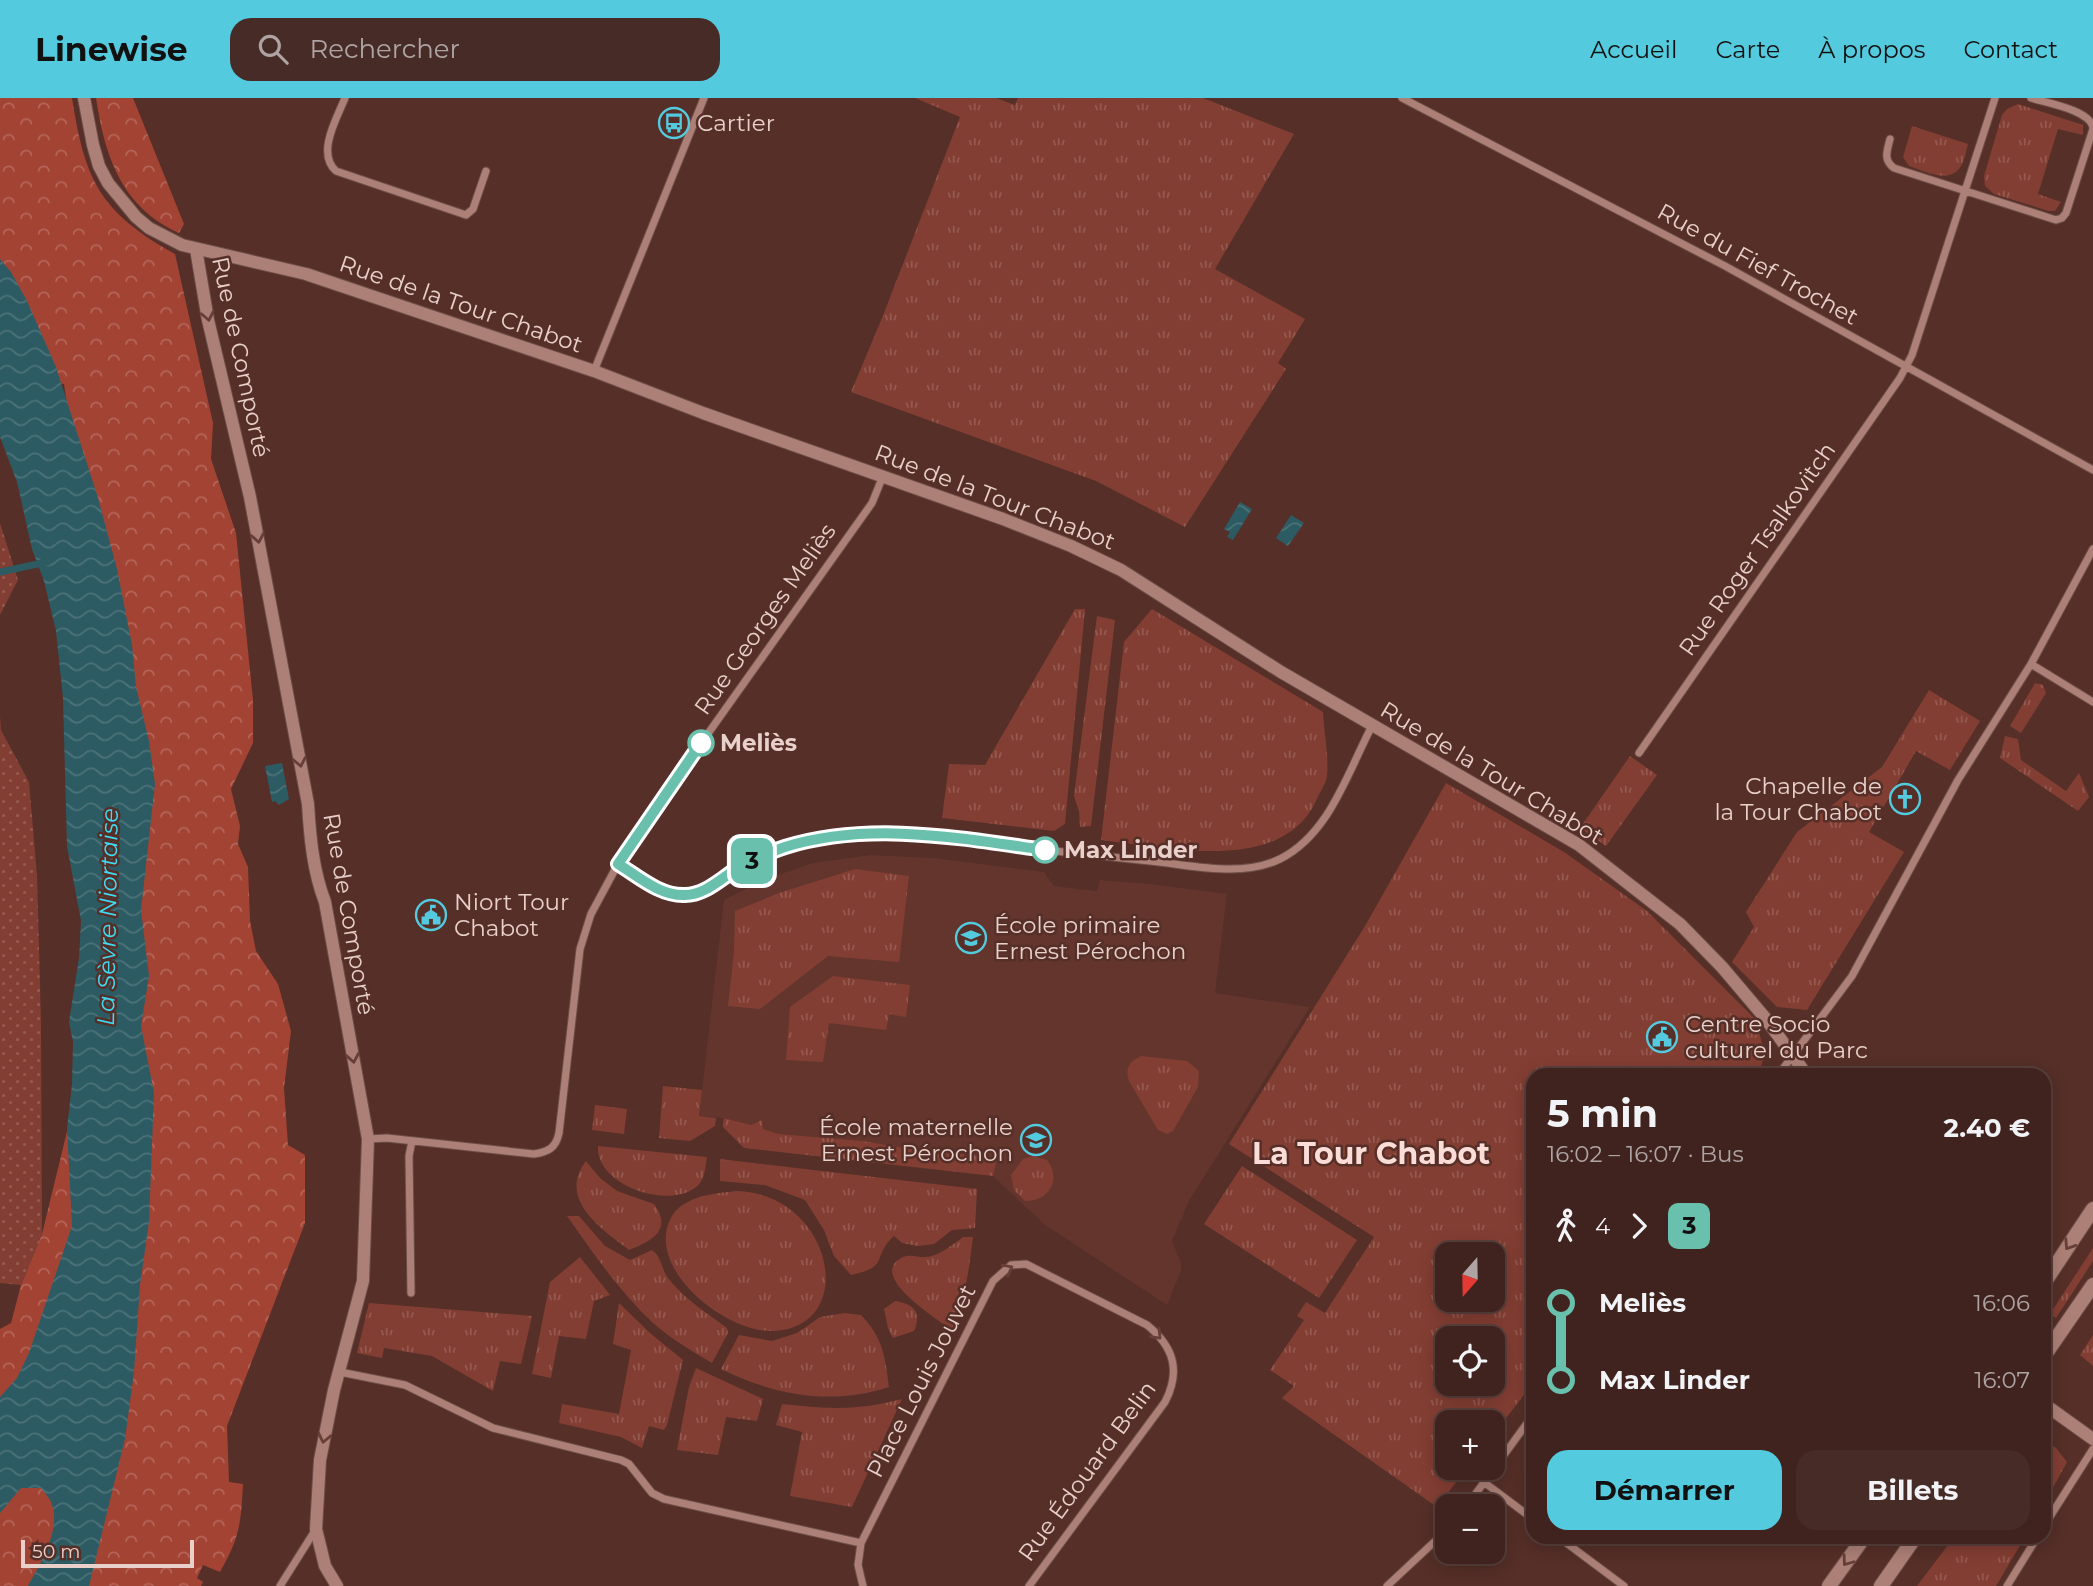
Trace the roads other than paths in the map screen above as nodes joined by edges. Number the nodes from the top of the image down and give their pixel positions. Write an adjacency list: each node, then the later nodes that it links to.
1 (84, 98): 11 (street, Rue de la Tour Chabot)
2 (345, 98): 9 (street)
3 (704, 98): 13 (street)
4 (1402, 98): 12 (street, Rue du Fief Trochet)
5 (1994, 98): 10 (street, Rue Roger Tsalkovitch)
6 (2031, 98): 7 (street)
7 (2093, 128): 10 (street)
8 (1890, 139): 10 (street)
9 (486, 171)
10 (1964, 192): 12 (street, Rue Roger Tsalkovitch)
11 (196, 249): 13 (street, Rue de la Tour Chabot); 25 (street, Rue de Comporté, one-way to 25)
12 (1906, 366): 14 (street, Rue du Fief Trochet); 20 (street, Rue Roger Tsalkovitch)
13 (594, 371): 15 (street, Rue de la Tour Chabot)
14 (2093, 470)
15 (883, 476): 19 (street, Rue de la Tour Chabot); 21 (street, Rue Georges Meliès)
16 (2093, 549): 17 (street)
17 (2031, 664): 18 (street); 22 (street)
18 (2093, 702)
19 (1372, 726): 21 (street); 22 (street, Rue de la Tour Chabot)
20 (1639, 752)
21 (618, 864): 26 (street, Rue Georges Meliès)
22 (1792, 1055): 23 (street); 24 (street, Rue de la Tour Chabot)
23 (1784, 1068)
24 (1802, 1068)
25 (368, 1139): 26 (street); 32 (street, Rue de Comporté)
26 (412, 1140): 30 (street)
27 (2093, 1209): 28 (main road, one-way to 28)
28 (2051, 1272)
29 (2093, 1285): 31 (main road)
30 (411, 1293)
31 (2051, 1346)
32 (340, 1372): 42 (street, Rue de Comporté, one-way to 42); 44 (street)
33 (1175, 1378): 44 (street, Place Louis Jouvet, one-way to 33); 52 (street, Rue Édouard Belin)
34 (2051, 1409): 36 (street)
35 (1526, 1425): 38 (street)
36 (2093, 1439)
37 (2093, 1449): 41 (street)
38 (1485, 1483): 39 (street); 40 (street)
39 (1476, 1494)
40 (1526, 1514)
41 (2051, 1515)
42 (316, 1529): 49 (street); 50 (street, Rue de Comporté)
43 (1435, 1541): 53 (street)
44 (861, 1543): 51 (street, Place Louis Jouvet)
45 (1568, 1544): 54 (street)
46 (1859, 1544): 55 (main road, one-way to 55)
47 (1910, 1544): 56 (main road)
48 (2033, 1544): 57 (street)
49 (280, 1586)
50 (337, 1586)
51 (863, 1586)
52 (1029, 1586)
53 (1387, 1586)
54 (1623, 1586)
55 (1829, 1586)
56 (1881, 1586)
57 (2007, 1586)

